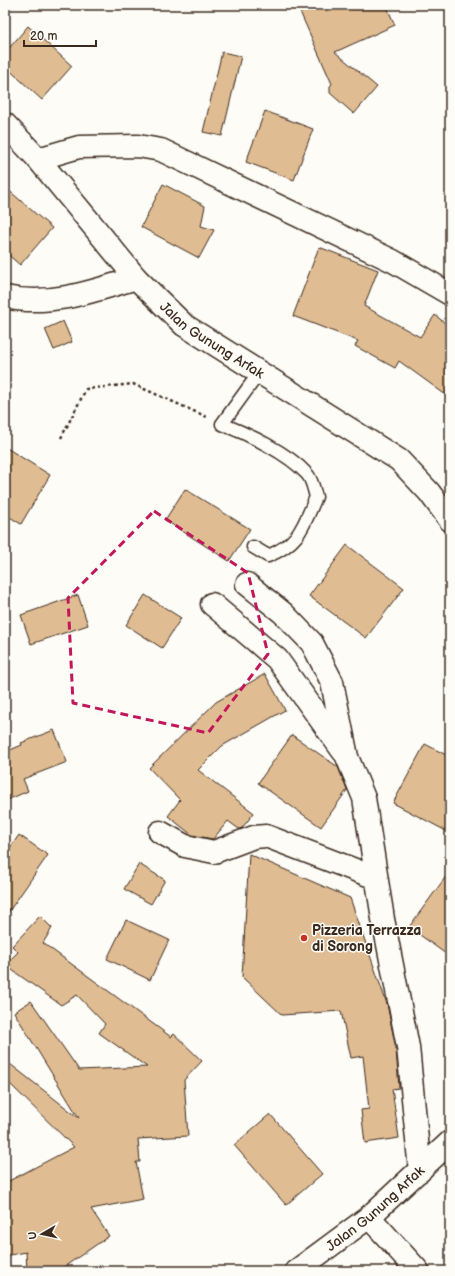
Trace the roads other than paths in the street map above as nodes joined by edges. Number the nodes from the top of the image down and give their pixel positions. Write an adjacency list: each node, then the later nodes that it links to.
1 (5, 124): 2 (street, Jalan Gunung Arfak)
2 (38, 159): 3 (street, Jalan Gunung Arfak); 4 (street)
3 (136, 278): 5 (street); 6 (street, Jalan Gunung Arfak)
4 (450, 294)
5 (5, 297)
6 (259, 373): 7 (street, Jalan Gunung Arfak); 8 (lane)
7 (450, 520)
8 (253, 547)
9 (247, 584): 11 (street)
10 (212, 604): 11 (street)
11 (347, 757): 13 (street)
12 (160, 832): 13 (street)
13 (376, 878): 15 (street)
14 (450, 1142): 15 (street, Jalan Gunung Arfak)
15 (420, 1171): 16 (street, Jalan Gunung Arfak)
16 (369, 1217): 17 (street, Jalan Gunung Arfak); 18 (street)
17 (296, 1271)
18 (418, 1271)

